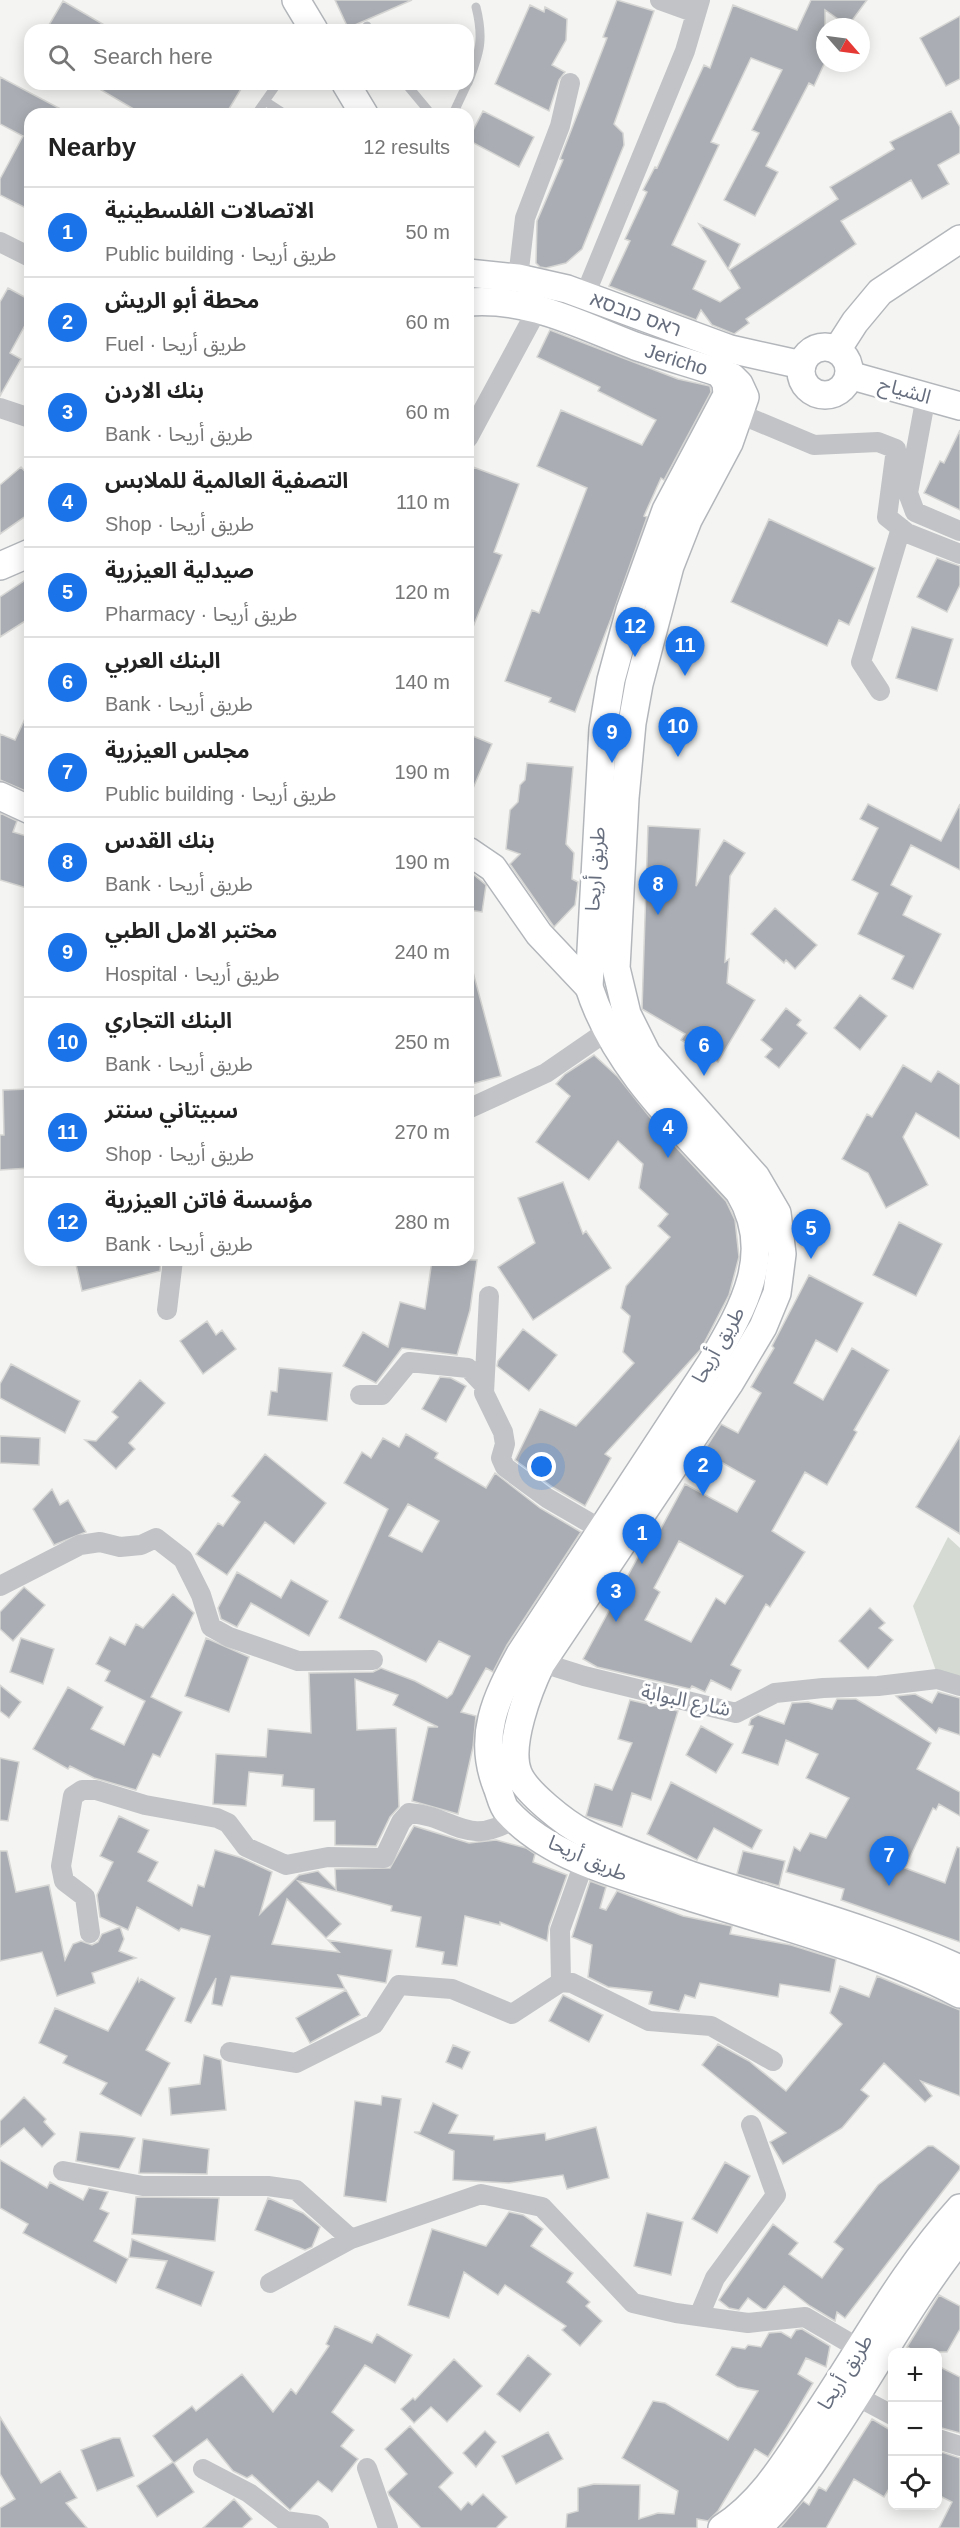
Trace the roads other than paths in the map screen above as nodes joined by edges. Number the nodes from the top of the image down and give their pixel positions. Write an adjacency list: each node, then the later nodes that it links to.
1 (296, 0): 5 (main road)
2 (660, 0): 4 (street)
3 (476, 7): 6 (lane)
4 (698, 7): 23 (street)
5 (310, 24)
6 (474, 67)
7 (570, 83): 22 (street)
8 (272, 90): 12 (lane)
9 (350, 90): 15 (main road)
10 (411, 90): 16 (lane)
11 (465, 90): 17 (lane)
12 (265, 100): 13 (lane); 14 (lane)
13 (260, 108)
14 (276, 108)
15 (360, 108)
16 (426, 108)
17 (456, 108)
18 (960, 239): 26 (main road)
19 (0, 242): 20 (street)
20 (24, 254)
21 (474, 274): 22 (main road, ראס כובסא)
22 (518, 278): 23 (main road, ראס כובסא)
23 (585, 295): 27 (main road, ראס כובסא)
24 (474, 301): 25 (main road, Jericho)
25 (538, 308): 28 (main road, Jericho); 35 (street)
26 (837, 350): 27 (main road); 29 (main road)
27 (802, 365): 29 (main road)
28 (720, 373): 33 (main road, Jericho); 36 (main road, طريق أريحا)
29 (849, 375): 30 (main road, الشياح)
30 (926, 396): 31 (main road, الشياح); 38 (street)
31 (960, 406)
32 (0, 408): 34 (street)
33 (741, 414): 36 (main road, Jericho); 37 (street)
34 (24, 416)
35 (474, 427)
36 (677, 515): 48 (main road, طريق أريحا); 49 (main road, طريق أريحا)
37 (901, 528): 41 (street); 44 (street)
38 (960, 531)
39 (24, 538): 40 (main road)
40 (0, 548)
41 (960, 554)
42 (24, 556): 43 (main road)
43 (0, 566)
44 (880, 691)
45 (0, 796): 46 (main road)
46 (24, 807)
47 (474, 855): 50 (main road)
48 (591, 939): 49 (main road); 50 (main road, طريق أريحا)
49 (617, 939): 60 (main road, طريق أريحا)
50 (589, 987): 51 (main road, طريق أريحا)
51 (607, 1031): 52 (street); 58 (main road, طريق أريحا)
52 (474, 1106)
53 (172, 1266): 55 (street)
54 (489, 1296): 56 (street)
55 (167, 1310)
56 (484, 1385): 57 (street); 58 (street)
57 (360, 1395)
58 (602, 1530): 60 (main road, طريق أريحا)
59 (0, 1586): 61 (street)
60 (530, 1659): 62 (street, شارع البوابة); 63 (main road, طريق أريحا); 67 (main road, طريق أريحا)
61 (373, 1660)
62 (960, 1686)
63 (516, 1818): 64 (main road, طريق أريحا); 65 (street)
64 (585, 1860): 66 (street); 67 (main road, طريق أريحا)
65 (90, 1933)
66 (561, 1983): 68 (street); 69 (street)
67 (958, 1983)
68 (230, 2052)
69 (773, 2061)
70 (751, 2125): 76 (street)
71 (63, 2171): 73 (street)
72 (960, 2208): 77 (main road, طريق أريحا)
73 (351, 2239): 75 (street); 76 (street)
74 (960, 2239): 77 (main road, طريق أريحا)
75 (270, 2283)
76 (699, 2316): 77 (street)
77 (872, 2353): 78 (main road, طريق أريحا)
78 (847, 2391): 79 (street); 86 (main road, طريق أريحا); 87 (main road, طريق أريحا)
79 (888, 2413)
80 (942, 2440): 81 (street)
81 (960, 2446)
82 (368, 2468): 85 (street)
83 (202, 2469): 84 (street)
84 (320, 2528)
85 (388, 2528)
86 (722, 2528)
87 (757, 2528)

